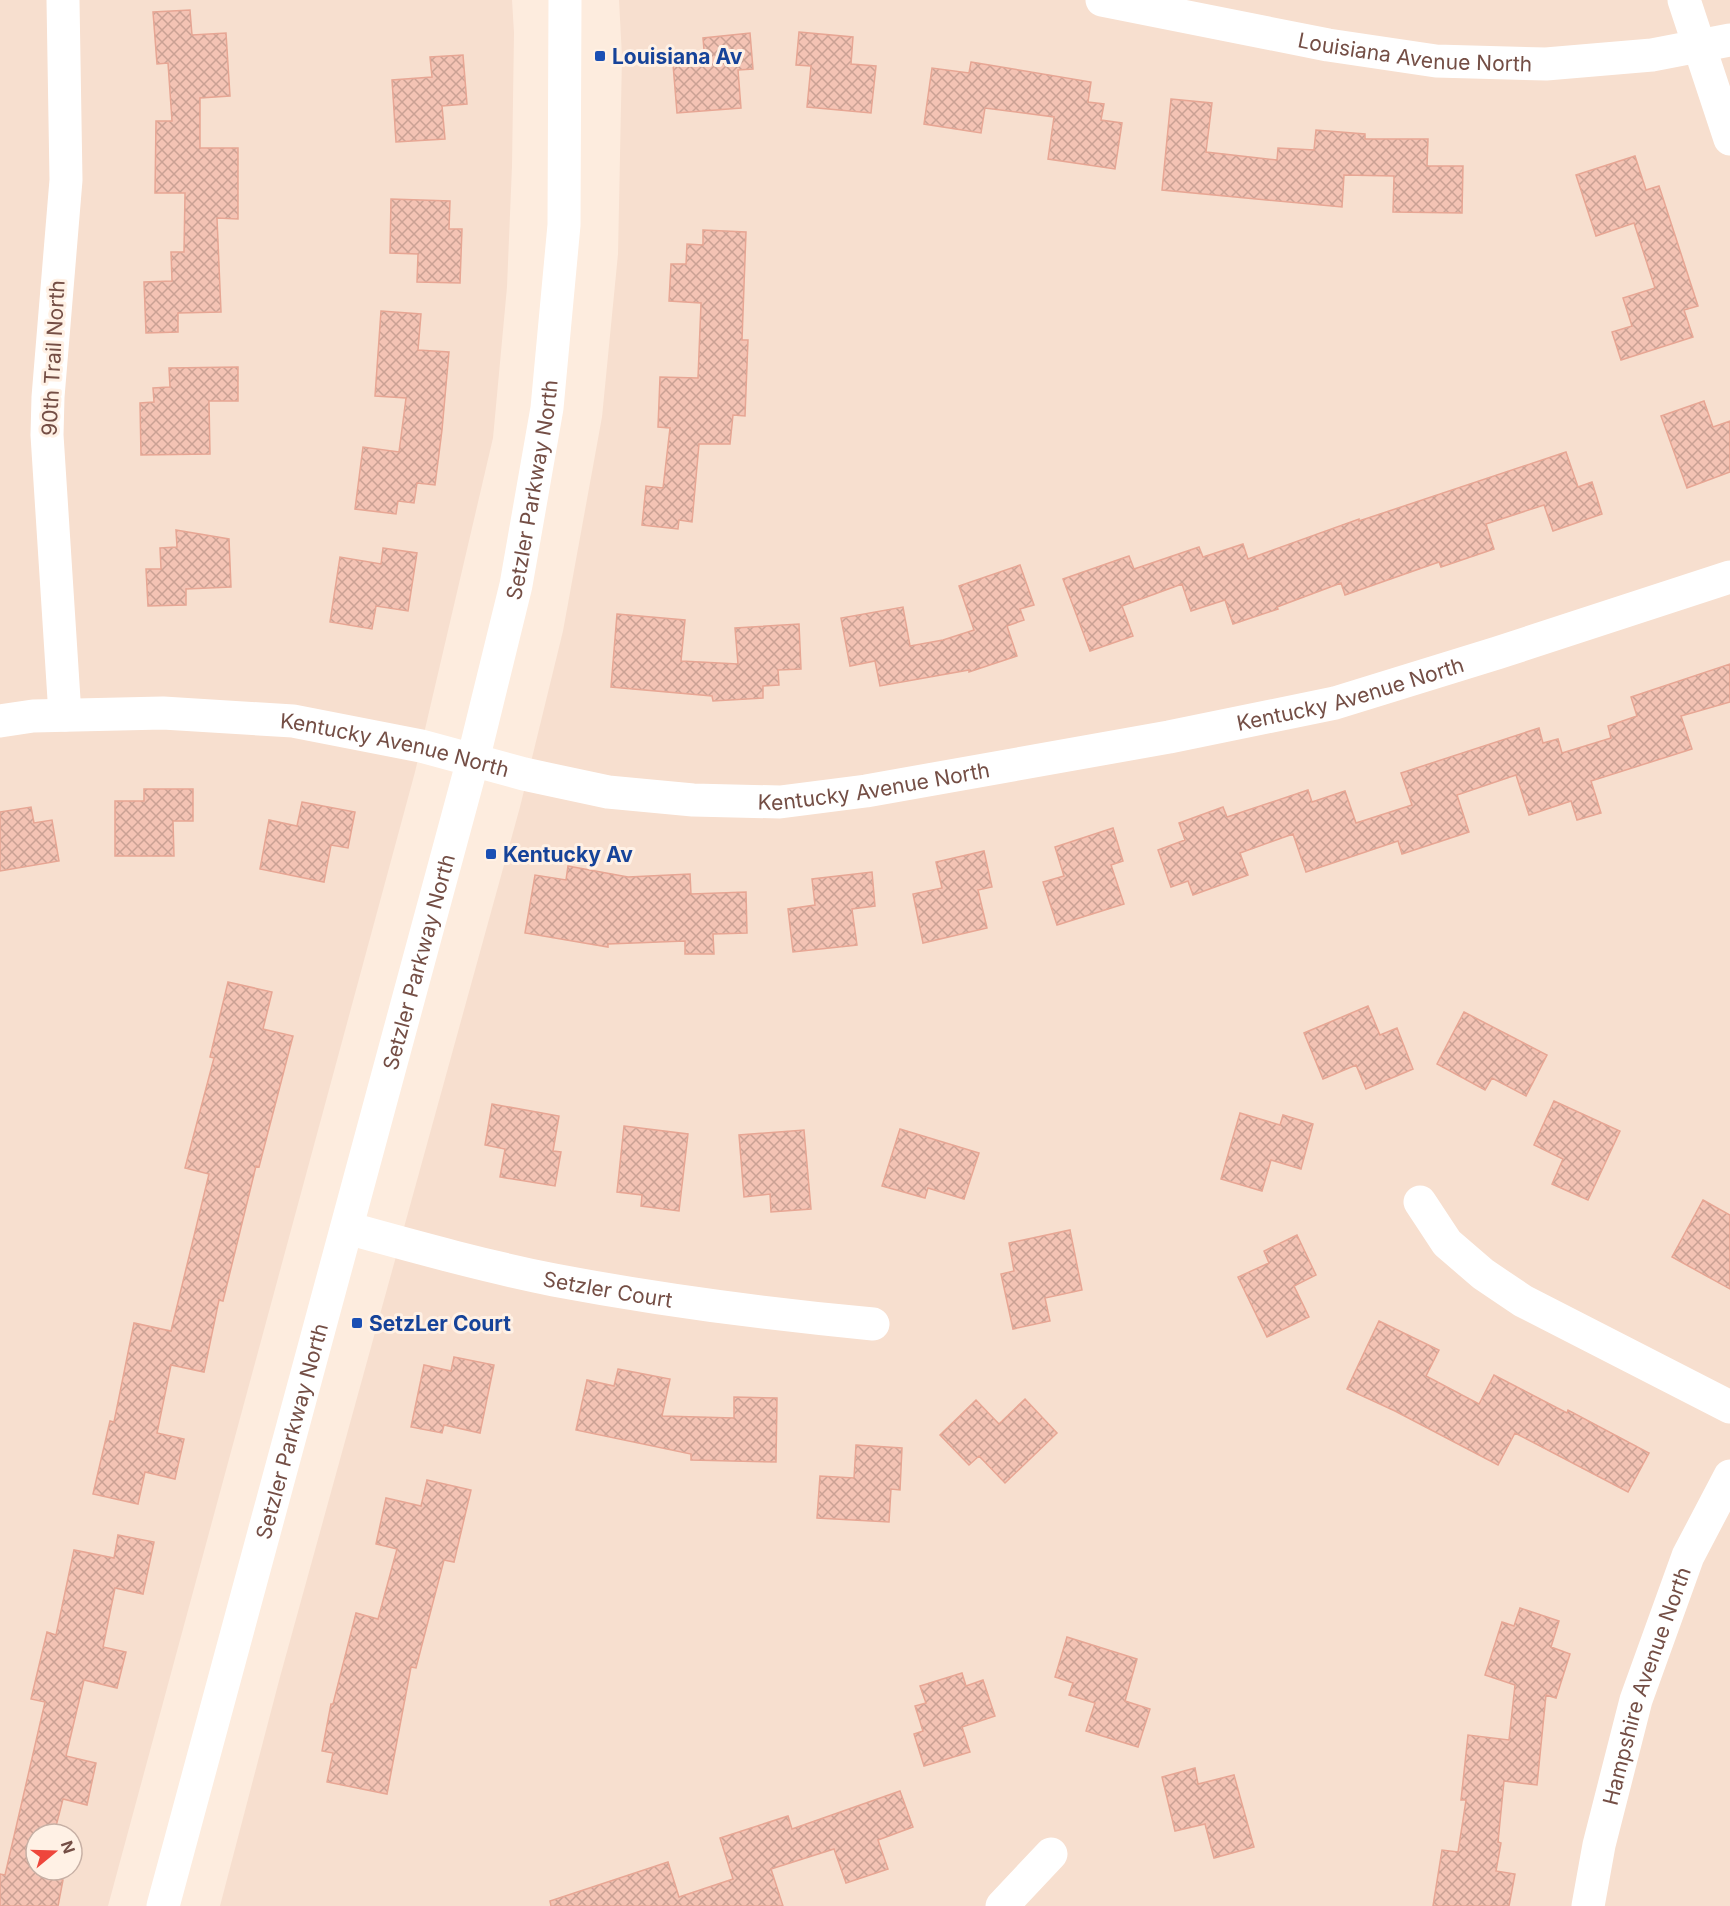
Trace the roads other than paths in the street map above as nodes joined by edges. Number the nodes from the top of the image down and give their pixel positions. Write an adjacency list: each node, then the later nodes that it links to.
1 (63, 0): 8 (street, 90th Trail North)
2 (565, 0): 10 (street, Setzler Parkway North)
3 (1102, 0): 5 (street, Louisiana Avenue North)
4 (1684, 0): 5 (street)
5 (1715, 43): 6 (street)
6 (1730, 139)
7 (1730, 577): 10 (street, Kentucky Avenue North)
8 (65, 716): 9 (street, Kentucky Avenue North); 10 (street, Kentucky Avenue North)
9 (0, 721)
10 (473, 760): 12 (street, Setzler Parkway North)
11 (1420, 1202): 14 (street)
12 (347, 1228): 13 (street, Setzler Court); 17 (street, Setzler Parkway North)
13 (873, 1323)
14 (1730, 1407)
15 (1730, 1476): 19 (street, Hampshire Avenue North)
16 (1051, 1854): 18 (street)
17 (163, 1906)
18 (1002, 1906)
19 (1588, 1906)

